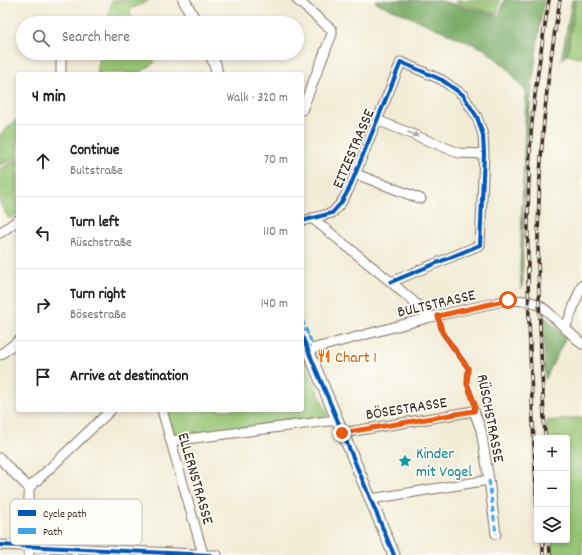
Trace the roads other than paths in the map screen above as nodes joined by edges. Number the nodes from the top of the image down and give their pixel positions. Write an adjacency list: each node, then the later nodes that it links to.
1 (184, 0): 3 (main road)
2 (297, 0): 8 (street)
3 (192, 16)
4 (62, 60): 6 (street)
5 (213, 60): 7 (main road)
6 (61, 72)
7 (217, 72)
8 (304, 105)
9 (377, 120): 10 (street, one-way to 10); 10 (street, EITZESTRASSE); 11 (street, EITZESTRASSE)
10 (484, 154): 17 (street)
11 (356, 174): 12 (street); 13 (street, EITZESTRASSE)
12 (421, 199)
13 (312, 218): 14 (street, EITZESTRASSE); 17 (street)
14 (304, 220)
15 (16, 221): 16 (street)
16 (0, 233)
17 (391, 282): 19 (street)
18 (582, 285): 20 (street)
19 (431, 317): 20 (street, BULTSTRASSE); 24 (street, BULTSTRASSE)
20 (565, 329): 23 (street, BULTSTRASSE)
21 (304, 341): 24 (main road)
22 (16, 343): 25 (street)
23 (582, 344)
24 (308, 350): 29 (main road)
25 (0, 355)
26 (474, 411): 30 (street, BÖSESTRASSE); 33 (street, RÜSCHSTRASSE)
27 (109, 412): 34 (street)
28 (163, 412): 31 (street, ELLERNSTRASSE)
29 (336, 420): 30 (main road); 31 (street)
30 (342, 433): 36 (main road)
31 (171, 441): 40 (street, ELLERNSTRASSE)
32 (0, 458): 34 (street)
33 (489, 480): 36 (street); 37 (street, RÜSCHSTRASSE)
34 (29, 488): 35 (street)
35 (29, 499)
36 (370, 499): 42 (main road)
37 (496, 534)
38 (0, 545): 39 (street)
39 (29, 551): 40 (street)
40 (203, 554): 41 (street)
41 (217, 555)
42 (394, 555)

